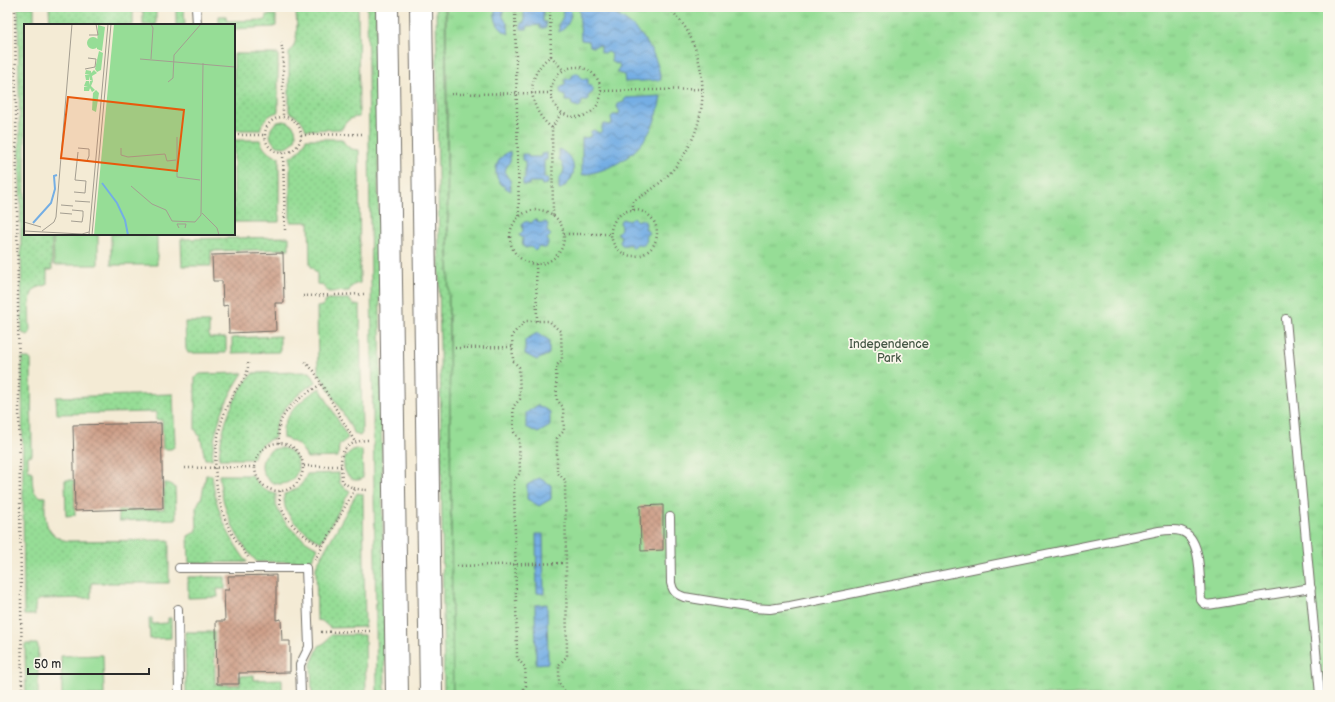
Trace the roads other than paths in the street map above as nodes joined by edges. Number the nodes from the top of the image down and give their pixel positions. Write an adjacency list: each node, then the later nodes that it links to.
1 (196, 7): 4 (lane)
2 (387, 7): 12 (main road)
3 (421, 7): 13 (main road)
4 (197, 24)
5 (1286, 319): 8 (lane)
6 (670, 517): 8 (lane)
7 (179, 568): 11 (lane)
8 (1311, 588): 14 (lane)
9 (178, 609): 10 (lane)
10 (179, 695)
11 (301, 695)
12 (397, 695)
13 (431, 695)
14 (1320, 695)

